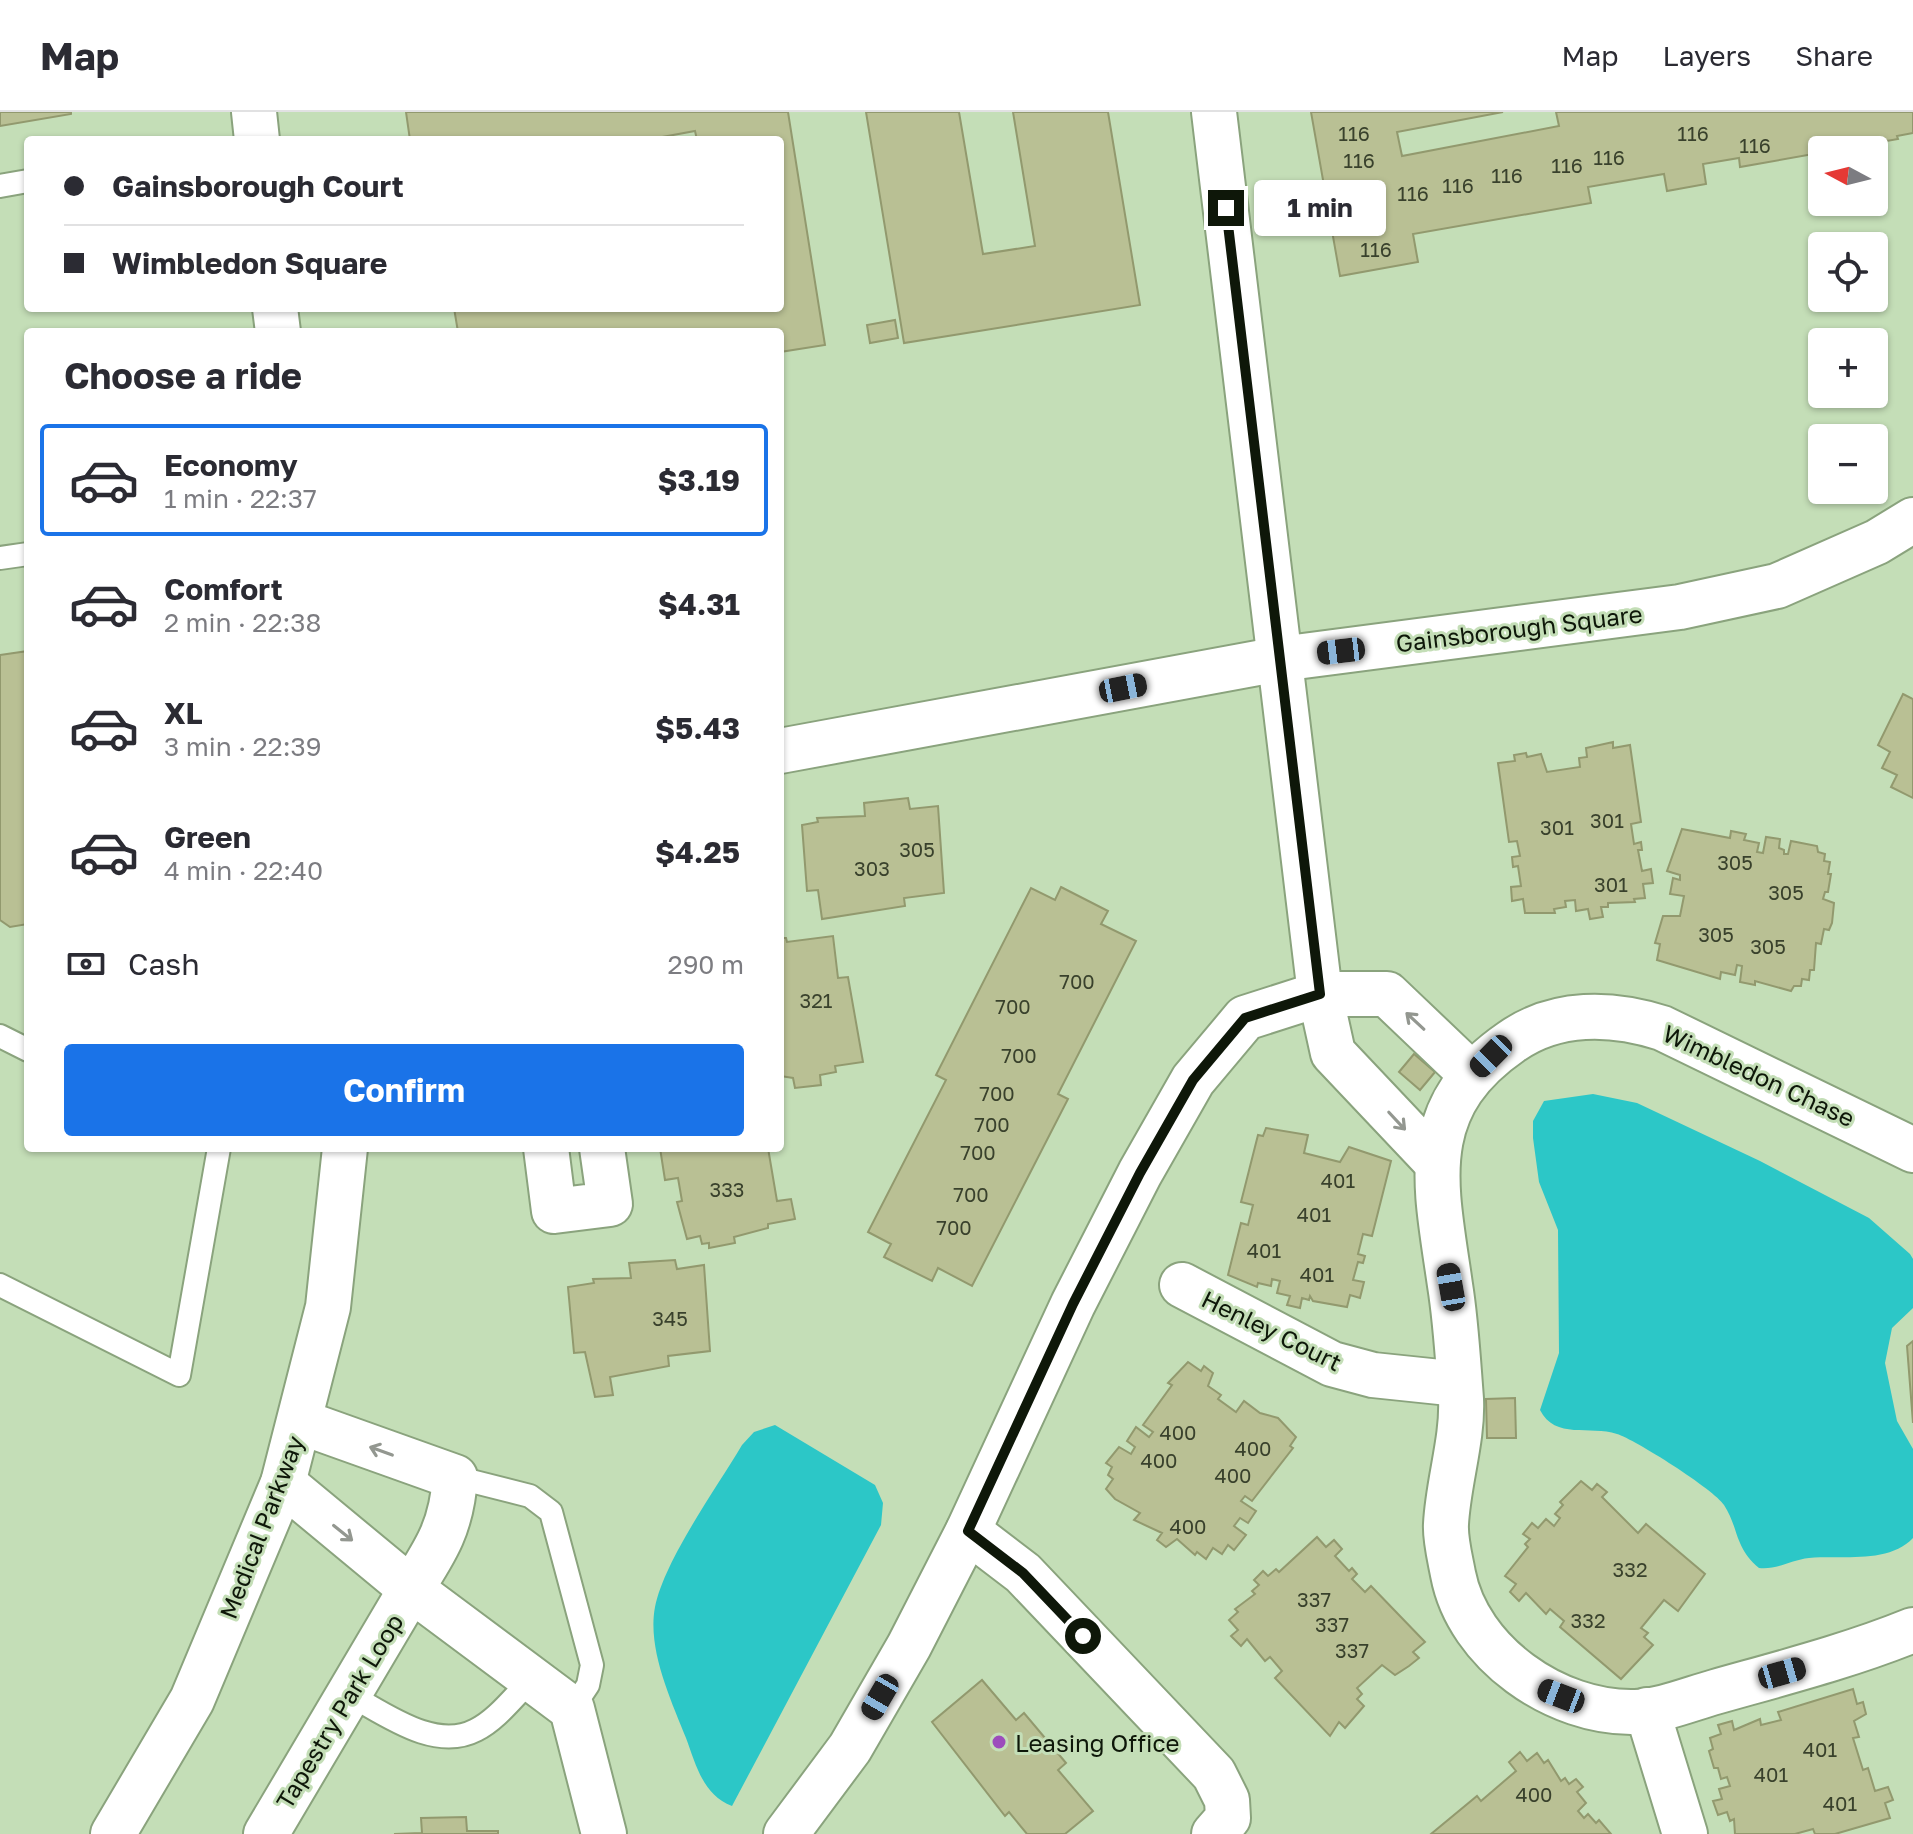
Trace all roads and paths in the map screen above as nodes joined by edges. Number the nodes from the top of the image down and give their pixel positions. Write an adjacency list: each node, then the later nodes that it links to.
1 (254, 112): 3 (street)
2 (1214, 112): 9 (street)
3 (257, 136)
4 (24, 182): 5 (lane)
5 (0, 186)
6 (1913, 520): 9 (street, Gainsborough Square)
7 (24, 555): 8 (lane)
8 (0, 558)
9 (1280, 659): 10 (street, Gainsborough Square); 11 (street)
10 (784, 750)
11 (1320, 994): 14 (street, one-way to 11); 20 (street, one-way to 20); 27 (street)
12 (0, 1036): 13 (lane)
13 (24, 1048)
14 (1472, 1075): 15 (street, Wimbledon Chase); 20 (street, Wimbledon Chase)
15 (1913, 1150)
16 (218, 1152): 21 (lane)
17 (345, 1152): 24 (street, Medical Parkway)
18 (547, 1152): 19 (street)
19 (603, 1152)
20 (1437, 1163): 23 (street, Wimbledon Chase)
21 (0, 1285)
22 (1182, 1285): 23 (street, Henley Court)
23 (1459, 1384): 33 (street, Wimbledon Chase)
24 (301, 1422): 25 (street, one-way to 24); 26 (street, Medical Parkway)
25 (455, 1477): 28 (street, Tapestry Park Loop); 32 (lane)
26 (283, 1483): 28 (street, Tapestry Park Loop, one-way to 28); 34 (street, Medical Parkway)
27 (968, 1531): 37 (street); 38 (street)
28 (411, 1589): 30 (street, Tapestry Park Loop); 31 (street, Tapestry Park Loop)
29 (1913, 1630): 33 (street, Wimbledon Chase)
30 (532, 1679): 31 (lane); 32 (street, Tapestry Park Loop)
31 (348, 1694): 35 (street, Tapestry Park Loop)
32 (572, 1709): 36 (street)
33 (1647, 1710): 39 (street)
34 (113, 1834)
35 (266, 1834)
36 (604, 1834)
37 (786, 1834)
38 (1214, 1834)
39 (1685, 1834)

